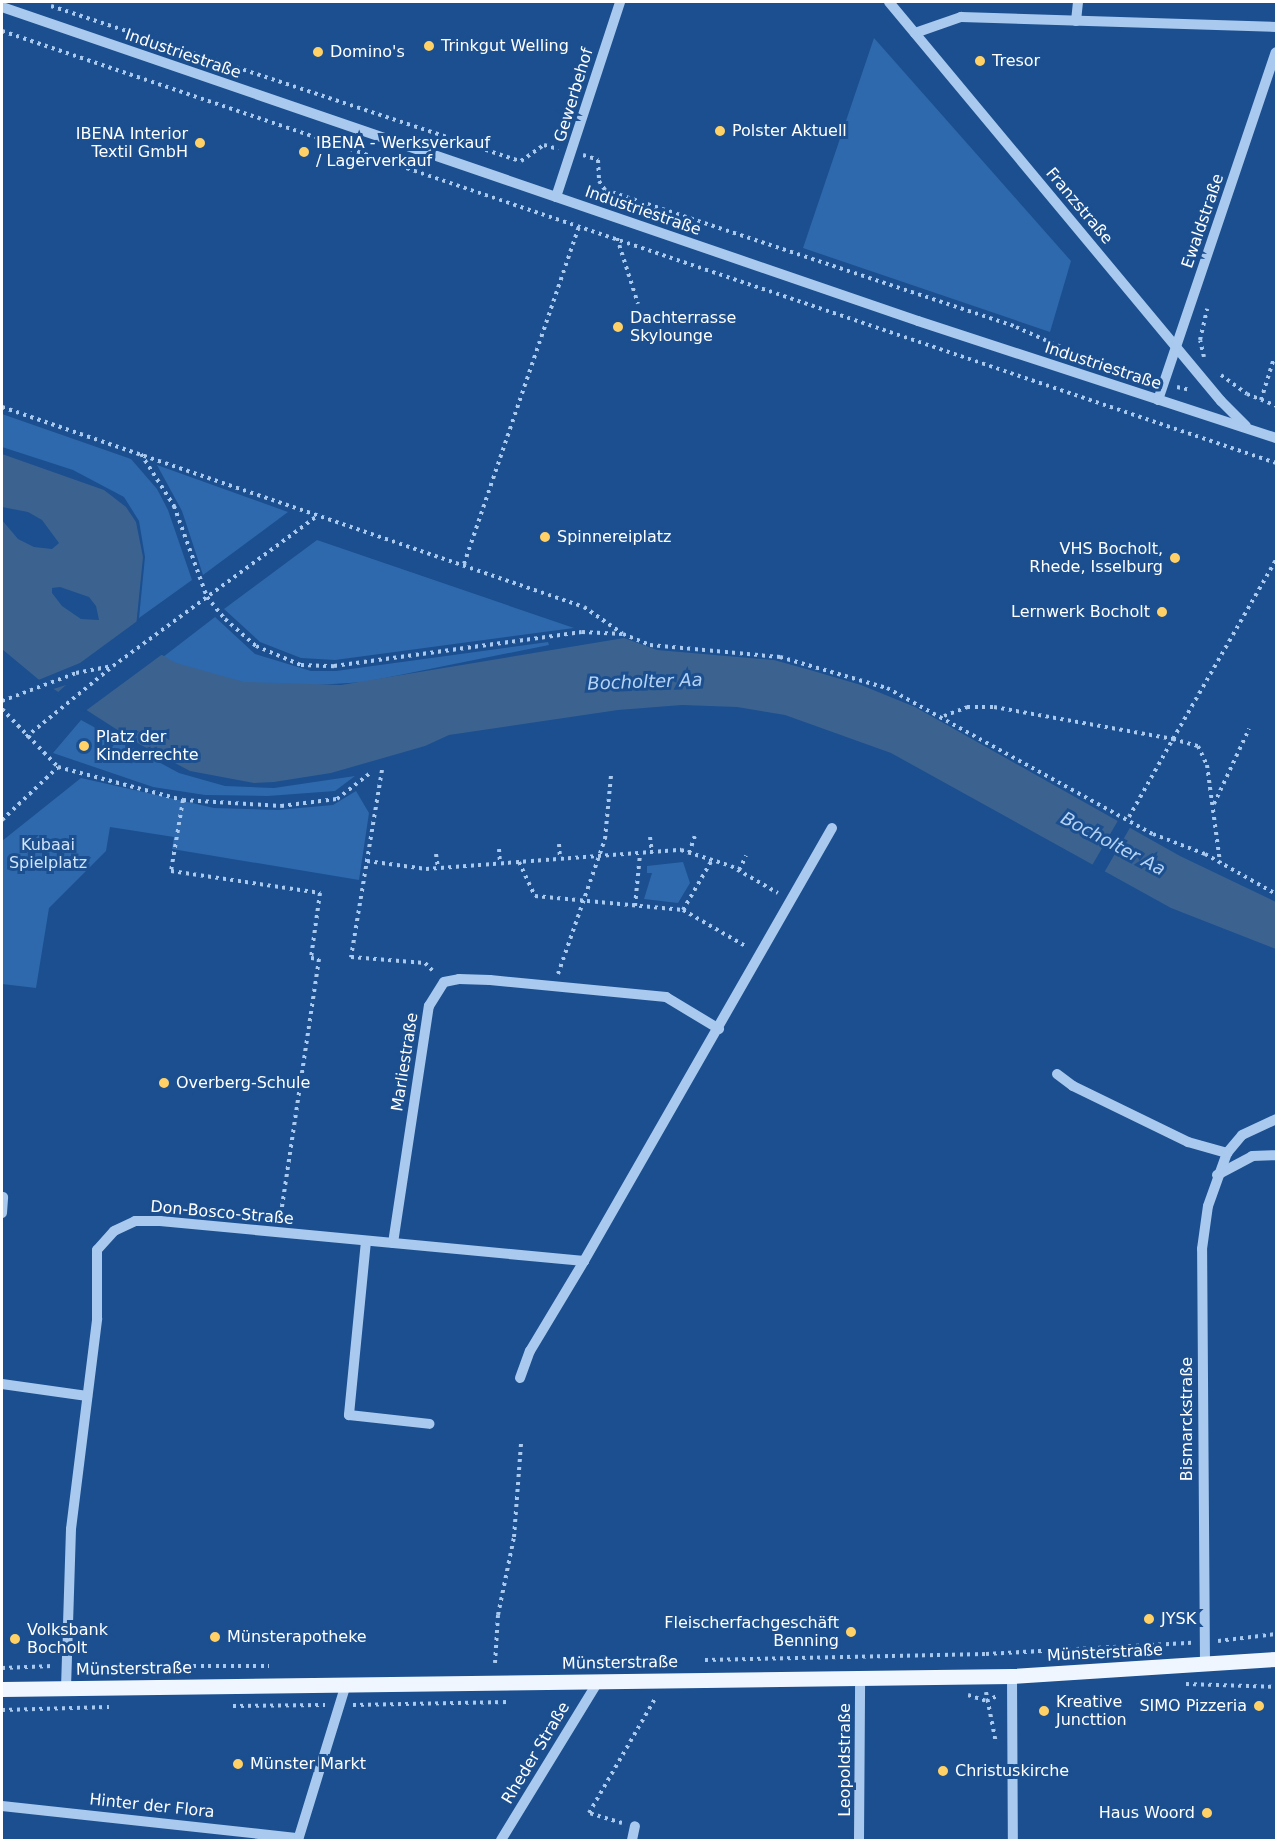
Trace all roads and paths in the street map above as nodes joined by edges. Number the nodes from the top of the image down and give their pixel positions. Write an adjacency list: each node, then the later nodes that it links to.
1 (39, 2): 11 (path)
2 (620, 2): 11 (street, Gewerbehof)
3 (889, 2): 9 (street, Franzstraße)
4 (1078, 2): 6 (street)
5 (2, 7): 12 (street, Industriestraße)
6 (1076, 21): 7 (street); 9 (street)
7 (1276, 27)
8 (2, 31): 13 (path)
9 (915, 33): 17 (street, Franzstraße)
10 (1276, 52): 17 (street, Ewaldstraße)
11 (572, 152): 12 (street, Gewerbehof); 18 (path)
12 (556, 197): 22 (street, Industriestraße)
13 (579, 226): 14 (path); 32 (path)
14 (617, 238): 16 (path); 29 (path)
15 (1210, 301): 20 (path)
16 (638, 304)
17 (1175, 343): 22 (street, Ewaldstraße); 26 (street, Franzstraße)
18 (1082, 357)
19 (1274, 358): 23 (path)
20 (1210, 364)
21 (1216, 372): 23 (path)
22 (1158, 400): 26 (street, Industriestraße)
23 (1261, 400): 24 (path)
24 (1276, 406)
25 (2, 407): 28 (path)
26 (1248, 428): 27 (street, Industriestraße)
27 (1276, 438)
28 (140, 453): 30 (path); 33 (path)
29 (1276, 463)
30 (317, 516): 32 (path); 33 (path)
31 (1276, 560): 41 (path)
32 (464, 564): 34 (path)
33 (207, 597): 34 (path); 35 (path)
34 (623, 634): 38 (path)
35 (113, 666): 36 (path); 40 (path)
36 (2, 701)
37 (2, 709): 40 (path)
38 (943, 716): 41 (path); 65 (path)
39 (1250, 729): 47 (path)
40 (26, 737): 42 (path)
41 (1173, 739): 47 (path); 48 (path)
42 (58, 767): 46 (path); 49 (path)
43 (382, 770): 63 (path)
44 (369, 774): 46 (path)
45 (611, 775): 60 (path)
46 (183, 800): 85 (path)
47 (1213, 806): 65 (path)
48 (1129, 817)
49 (2, 820)
50 (832, 828): 71 (street)
51 (695, 836): 56 (path)
52 (650, 837): 55 (path)
53 (559, 844): 61 (path)
54 (499, 849): 66 (path)
55 (652, 853): 56 (path); 58 (path)
56 (689, 853): 62 (path)
57 (436, 854): 67 (path)
58 (640, 854): 60 (path); 72 (path)
59 (747, 856): 68 (path)
60 (598, 857): 61 (path); 70 (path)
61 (560, 859): 64 (path)
62 (712, 860): 68 (path); 73 (path)
63 (367, 861): 67 (path); 75 (path)
64 (519, 862): 66 (path); 70 (path)
65 (1220, 863): 69 (path)
66 (500, 864): 67 (path)
67 (438, 868)
68 (739, 870): 71 (path)
69 (1276, 894)
70 (581, 900): 72 (path); 76 (path)
71 (791, 900): 74 (street)
72 (635, 906): 73 (path)
73 (683, 909): 74 (path)
74 (761, 955): 77 (street)
75 (444, 982): 76 (street); 87 (street, Marliestraße)
76 (555, 986): 77 (street)
77 (719, 1029): 88 (street)
78 (1057, 1074): 80 (street)
79 (1276, 1119): 80 (street, Bismarckstraße)
80 (1227, 1153): 82 (street, Bismarckstraße)
81 (1276, 1155): 82 (street)
82 (1217, 1175): 95 (street, Bismarckstraße)
83 (3, 1197): 84 (street)
84 (2, 1213)
85 (279, 1232): 86 (street, Don-Bosco-Straße); 91 (street, Don-Bosco-Straße)
86 (366, 1241): 87 (street, Don-Bosco-Straße); 92 (street)
87 (393, 1243): 88 (street)
88 (584, 1261): 89 (street)
89 (520, 1378)
90 (2, 1384): 91 (street)
91 (87, 1396): 104 (street, Don-Bosco-Straße)
92 (430, 1424)
93 (521, 1443): 100 (path)
94 (1276, 1634): 95 (path)
95 (1205, 1642): 98 (path); 103 (street, Bismarckstraße)
96 (1276, 1651): 99 (main road, Münsterstraße)
97 (1276, 1659): 99 (main road, Münsterstraße)
98 (694, 1661)
99 (1239, 1662): 103 (main road, Münsterstraße); 107 (main road)
100 (495, 1663): 101 (path); 102 (path)
101 (507, 1663)
102 (484, 1664)
103 (1205, 1665): 108 (main road, Münsterstraße)
104 (67, 1666): 105 (path); 106 (path); 112 (street, Don-Bosco-Straße)
105 (273, 1666)
106 (2, 1668)
107 (1276, 1670)
108 (1012, 1676): 109 (main road, Münsterstraße); 121 (street)
109 (860, 1679): 110 (main road, Münsterstraße); 120 (street, Leopoldstraße)
110 (598, 1682): 111 (main road, Münsterstraße); 118 (street, Rheder Straße)
111 (346, 1684): 112 (main road, Münsterstraße); 117 (street, Hinter der Flora)
112 (66, 1688): 113 (main road, Münsterstraße)
113 (2, 1689)
114 (657, 1696): 116 (path)
115 (2, 1806): 117 (street, Hinter der Flora)
116 (635, 1826): 119 (street)
117 (298, 1839)
118 (501, 1840)
119 (632, 1840)
120 (859, 1840)
121 (1013, 1840)

